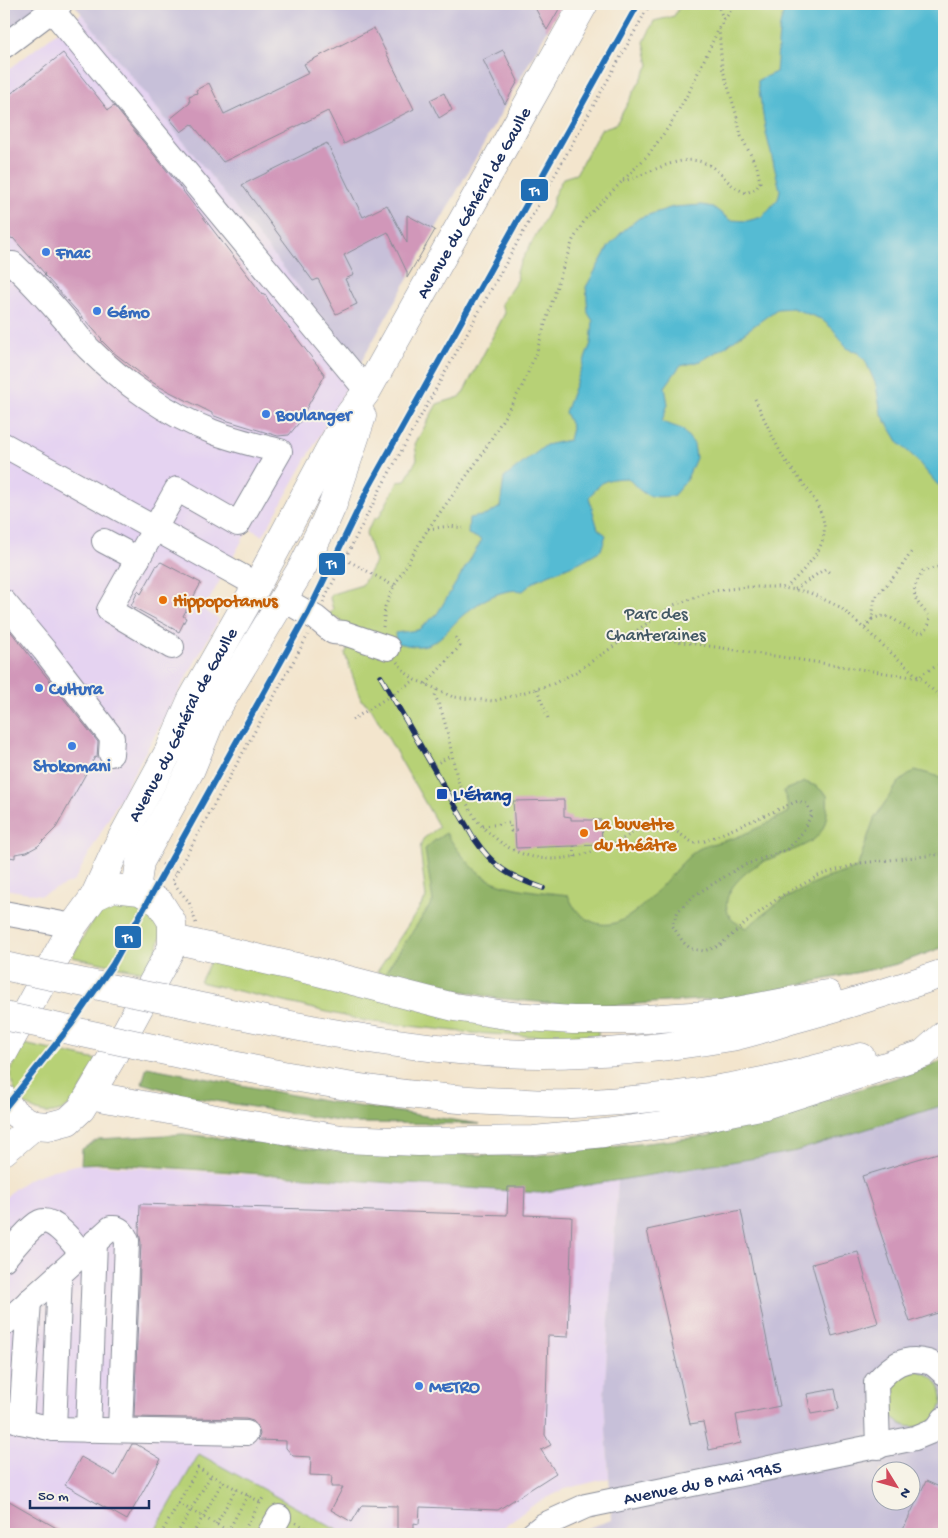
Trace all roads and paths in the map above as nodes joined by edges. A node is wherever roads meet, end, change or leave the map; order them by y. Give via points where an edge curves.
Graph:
1 (584, 4) edge
2 (650, 4) edge
3 (717, 4) edge
4 (735, 4) edge
5 (56, 7) edge
6 (724, 20) junction
7 (719, 28) junction
8 (4, 46) edge
9 (622, 181) junction
10 (4, 264) edge
11 (365, 395) junction
12 (755, 399) dead end
13 (4, 445) edge
14 (463, 528) dead end
15 (155, 529) junction
16 (428, 529) junction
17 (104, 541) dead end
18 (912, 551) dead end
19 (138, 559) junction
20 (344, 559) junction
21 (938, 567) dead end
22 (831, 574) dead end
23 (257, 585) junction
24 (394, 586) junction
25 (787, 588) junction
26 (795, 589) junction
27 (283, 600) junction
28 (4, 602) edge
29 (319, 608) dead end
30 (872, 619) junction
31 (313, 628) dead end
32 (865, 628) junction
33 (629, 634) junction
34 (454, 635) dead end
35 (172, 647) dead end
36 (388, 648) junction
37 (944, 662) edge
38 (918, 678) junction
39 (415, 680) junction
40 (426, 684) junction
41 (537, 689) junction
42 (437, 690) junction
43 (944, 700) edge
44 (352, 720) dead end
45 (549, 721) dead end
46 (112, 754) dead end
47 (452, 755) junction
48 (430, 766) dead end
49 (482, 826) junction
50 (518, 828) dead end
51 (574, 846) dead end
52 (944, 854) edge
53 (575, 857) junction
54 (177, 872) dead end
55 (136, 890) junction
56 (94, 897) junction
57 (4, 913) edge
58 (73, 926) junction
59 (173, 939) junction
60 (13, 968) edge
61 (944, 973) edge
62 (862, 1001) junction
63 (4, 1016) edge
64 (944, 1034) edge
65 (4, 1052) edge
66 (90, 1095) junction
67 (4, 1099) edge
68 (35, 1125) junction
69 (4, 1151) edge
70 (89, 1248) junction
71 (4, 1259) edge
72 (60, 1273) junction
73 (29, 1301) junction
74 (4, 1324) edge
75 (944, 1373) edge
76 (13, 1419) edge
77 (944, 1419) edge
78 (54, 1429) junction
79 (88, 1430) junction
80 (120, 1430) junction
81 (246, 1433) dead end
82 (878, 1447) junction
83 (211, 1475) junction
84 (223, 1482) junction
85 (236, 1489) junction
86 (248, 1495) junction
87 (264, 1496) dead end
88 (260, 1502) junction
89 (178, 1503) junction
90 (191, 1510) junction
91 (203, 1517) junction
92 (216, 1524) junction
93 (280, 1524) edge
94 (305, 1528) junction
95 (228, 1531) junction
96 (161, 1534) edge
97 (177, 1534) edge
98 (194, 1534) edge
99 (234, 1534) edge
100 (242, 1534) edge
101 (302, 1534) edge
102 (317, 1534) edge
103 (534, 1534) edge

1 - 11 main road, Avenue du Général de Gaulle
2 - 20 path via 382,484
3 - 6 path
4 - 6 path
5 - 8 street
5 - 11 street
6 - 7 path
7 - 9 path via 670,125 649,154
7 - 9 path via 722,67 741,136 757,167 760,182 756,189 746,193 734,187 710,165 683,160
9 - 16 path via 586,218 573,240 523,385 481,456
10 - 15 street via 13,264 88,348 146,395 175,414 209,430 280,451 238,524 177,489
11 - 23 main road, Avenue du Général de Gaulle via 349,415
11 - 27 main road, Avenue du Général de Gaulle via 362,415 333,504
12 - 25 path via 782,455 821,514 824,532 817,552
13 - 15 street
14 - 16 path
15 - 19 street
15 - 23 street
16 - 24 path
17 - 19 street
18 - 30 path via 875,598
19 - 35 street via 109,610
20 - 24 path
20 - 29 path
21 - 30 path via 923,571 914,595 930,617 924,631 908,630 889,617
22 - 26 path via 825,568
23 - 27 main road
23 - 56 main road, Avenue du Général de Gaulle via 192,701
24 - 36 path via 382,618
25 - 26 path
25 - 33 path via 745,587 713,592 674,604
26 - 32 path via 840,608
27 - 36 street via 334,632
27 - 55 main road, Avenue du Général de Gaulle via 213,715 191,769 140,862
28 - 46 street via 112,738
30 - 32 path
31 - 54 path
32 - 38 path
33 - 38 path
33 - 41 path via 576,672
34 - 40 path via 460,646
36 - 39 path
37 - 38 path
38 - 43 path
39 - 40 path
39 - 44 path
40 - 42 path
41 - 42 path via 494,701 453,697
41 - 45 path
42 - 47 path via 435,696 448,731
47 - 48 path
47 - 49 path via 455,776
49 - 50 path via 510,823 511,831
49 - 53 path via 503,844 524,855 534,858
51 - 53 path
52 - 53 path via 861,863 820,876 781,896 719,946 704,951 691,949 683,942 672,925 678,911 695,895 742,866 788,849 812,814 807,804 798,801 694,843 661,824 648,825 607,847
55 - 56 main road via 113,888
55 - 59 main road via 160,902 172,922
56 - 58 main road, Avenue du Général de Gaulle
57 - 58 street
58 - 65 main road, Avenue du Général de Gaulle
59 - 62 main road via 454,1007 512,1016 632,1020 721,1014 834,992
59 - 66 main road via 162,968
60 - 62 main road, bridge via 326,1033 460,1051 509,1054 632,1050 733,1036
61 - 62 main road
63 - 64 main road, bridge via 259,1071 356,1088 465,1101 570,1104 670,1096 758,1082
64 - 66 main road via 923,1054 765,1105 676,1123 534,1140 418,1142 342,1138 232,1122
66 - 68 main road via 68,1121 49,1126
67 - 68 main road via 12,1111
68 - 69 main road
70 - 71 street via 72,1241 55,1225 44,1221 39,1222
70 - 72 street
70 - 79 street
70 - 80 street via 111,1228 124,1233
72 - 73 street
72 - 78 street
73 - 74 street
73 - 76 street
75 - 82 street via 930,1362 905,1360 889,1368 876,1383
76 - 78 street
77 - 82 street, Avenue du 8 Mai 1945 via 937,1429
78 - 79 street
79 - 80 street
80 - 81 street
82 - 103 street, Avenue du 8 Mai 1945 via 586,1506 544,1525
83 - 84 path
83 - 89 path via 198,1468
83 - 90 path
84 - 85 path
84 - 91 path
85 - 86 path
85 - 92 path
86 - 88 path
86 - 95 path
87 - 88 path
88 - 100 path
89 - 90 path
89 - 96 path
90 - 91 path
90 - 97 path
91 - 92 path
91 - 98 path
92 - 95 path
93 - 94 path
94 - 101 path
94 - 102 path
95 - 99 path

